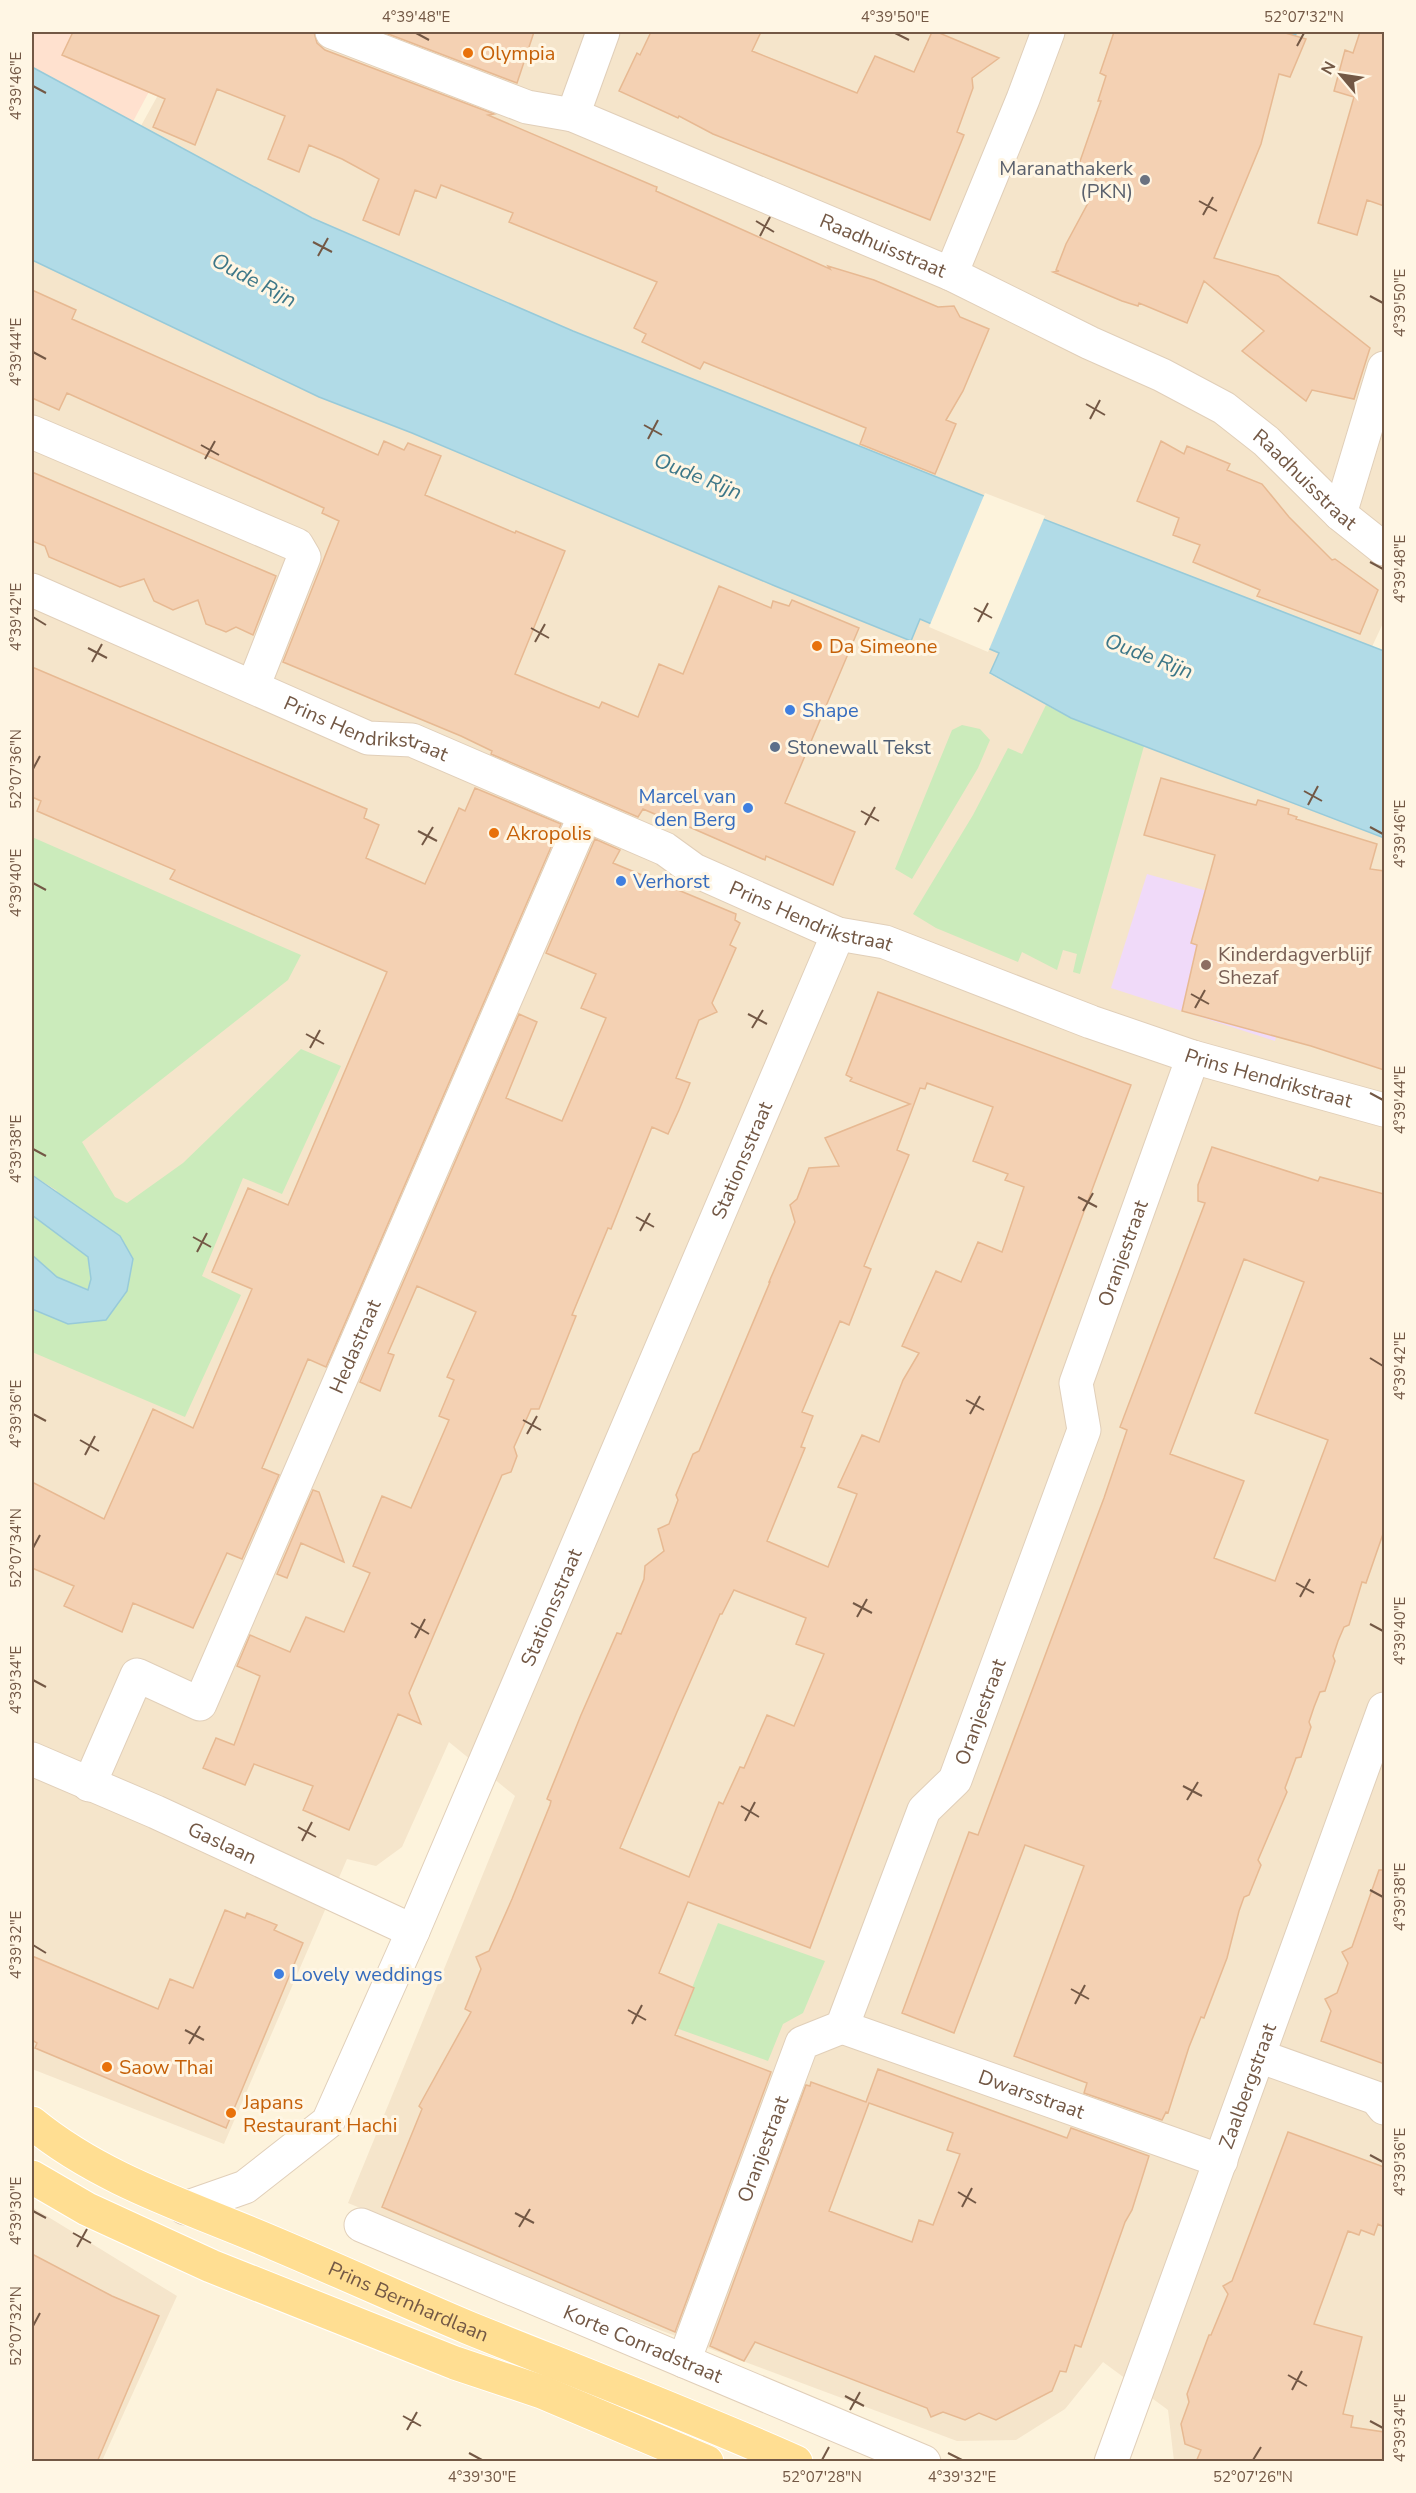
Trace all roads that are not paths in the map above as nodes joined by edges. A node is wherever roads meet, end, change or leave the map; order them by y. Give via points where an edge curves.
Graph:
1 (332, 32) edge
2 (603, 32) edge
3 (1048, 32) edge
4 (573, 115) junction
5 (951, 274) junction
6 (1384, 369) edge
7 (32, 432) edge
8 (1340, 514) junction
9 (1384, 549) edge
10 (32, 590) edge
11 (253, 687) junction
12 (585, 815) junction
13 (838, 934) junction
14 (1193, 1057) junction
15 (1384, 1110) edge
16 (1384, 1709) edge
17 (32, 1759) edge
18 (89, 1785) junction
19 (413, 1931) junction
20 (842, 2027) junction
21 (1259, 2056) junction
22 (1384, 2108) edge
23 (32, 2123) edge
24 (1221, 2161) junction
25 (32, 2177) edge
26 (185, 2208) junction
27 (361, 2225) dead end
28 (684, 2361) junction
29 (706, 2462) edge
30 (796, 2462) edge
31 (924, 2462) edge
32 (1111, 2462) edge

1 - 4 street, Raadhuisstraat via 527,107
2 - 4 street
3 - 5 street
4 - 5 street, Raadhuisstraat
5 - 8 street, Raadhuisstraat via 1224,408 1266,441
6 - 8 street
7 - 11 street via 297,545 304,557
8 - 9 street, Raadhuisstraat
10 - 11 street, Prins Hendrikstraat
11 - 12 street, Prins Hendrikstraat via 368,738 412,740
12 - 13 street, Prins Hendrikstraat via 665,849 694,870
12 - 18 street, Hedastraat via 200,1704 137,1675
13 - 14 street, Prins Hendrikstraat via 885,942
13 - 19 street, Stationsstraat
14 - 15 street, Prins Hendrikstraat
14 - 20 street, Oranjestraat via 1076,1383 1084,1431 955,1780 924,1810
16 - 21 street, Zaalbergstraat
17 - 18 street, Gaslaan
18 - 19 street, Gaslaan
19 - 26 street, Stationsstraat via 328,2122 245,2187
20 - 24 street, Dwarsstraat
20 - 28 street, Oranjestraat via 802,2043
21 - 22 street via 1376,2098
21 - 24 street, Zaalbergstraat
23 - 26 main road, Prins Bernhardlaan via 61,2147 107,2173
24 - 32 street, Zaalbergstraat
25 - 29 main road, Prins Bernhardlaan via 87,2209 212,2265 455,2363 542,2392
26 - 30 main road, Prins Bernhardlaan
27 - 28 street, Korte Conradstraat
28 - 31 street, Korte Conradstraat

